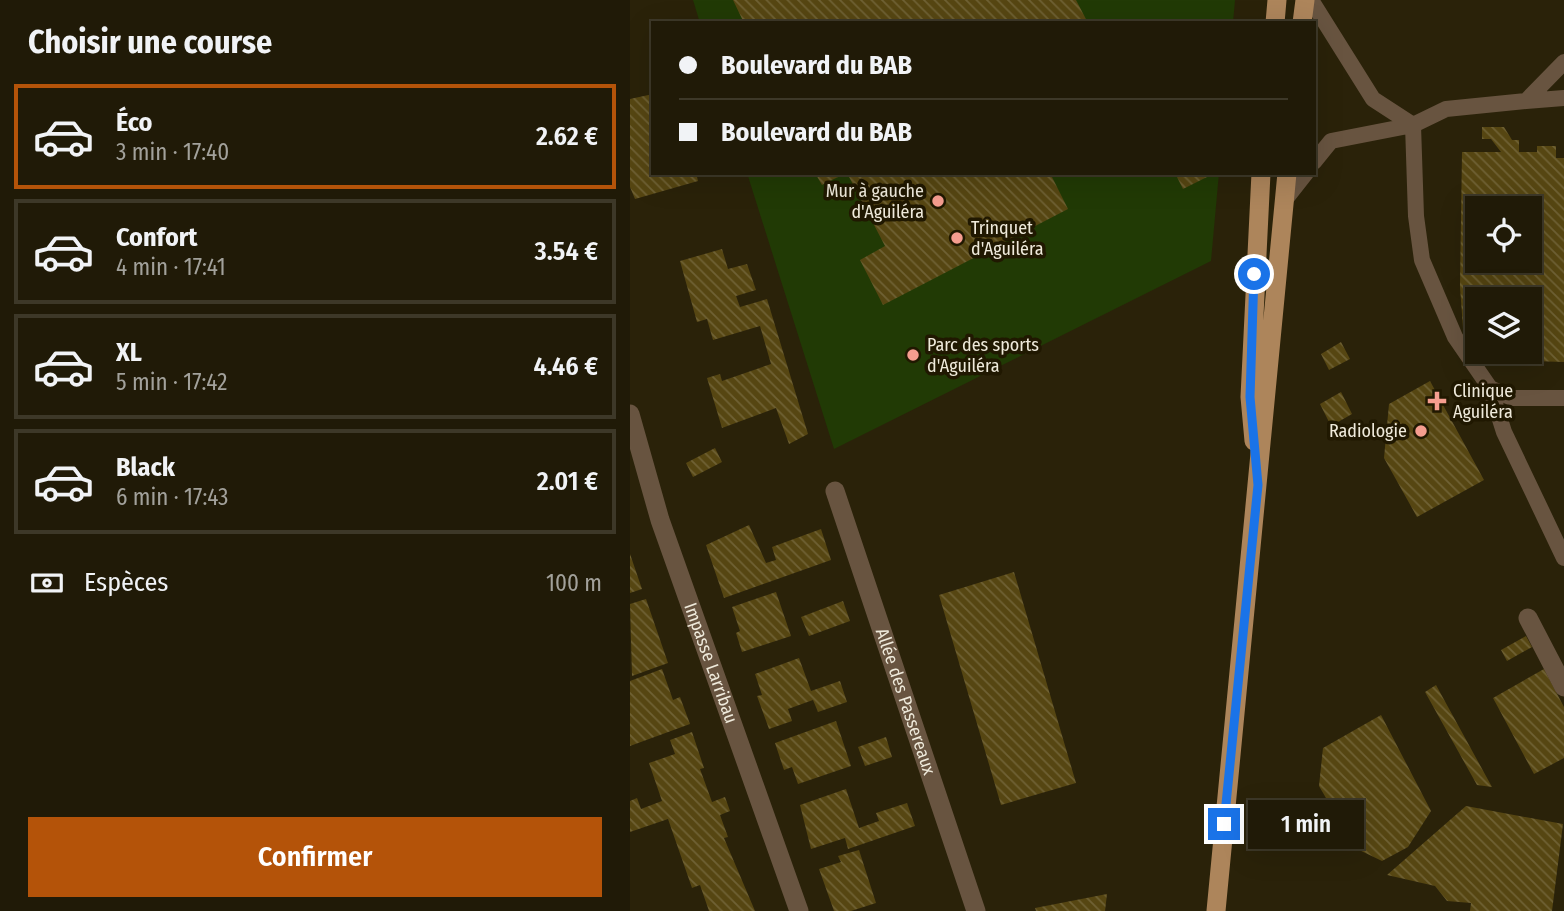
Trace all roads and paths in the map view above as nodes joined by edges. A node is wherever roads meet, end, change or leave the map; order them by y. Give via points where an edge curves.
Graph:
1 (1278, 0) edge
2 (1305, 0) edge
3 (1311, 0) edge
4 (1276, 21) edge
5 (1302, 21) edge
6 (1564, 62) edge
7 (1564, 98) edge
8 (1525, 101) junction
9 (1413, 125) junction
10 (1316, 160) edge
11 (1261, 175) edge
12 (1287, 175) edge
13 (1304, 175) edge
14 (1284, 201) junction
15 (1490, 387) junction
16 (1564, 398) edge
17 (630, 414) edge
18 (1258, 485) junction
19 (835, 491) dead end
20 (1564, 558) edge
21 (1528, 618) dead end
22 (1564, 687) edge
23 (799, 911) edge
24 (976, 911) edge
25 (1216, 911) edge

1 - 4 main road
2 - 5 main road
3 - 9 lane via 1373,99
6 - 8 lane
7 - 8 lane
8 - 9 lane via 1446,109
9 - 10 lane via 1331,141
9 - 15 lane via 1422,260 1455,337
11 - 18 main road via 1250,397
12 - 14 main road
13 - 14 lane
14 - 18 main road
15 - 16 lane via 1512,398
15 - 20 lane via 1504,432
17 - 23 street, Impasse Larribau via 660,520
18 - 25 main road
19 - 24 street, Allée des Passereaux
21 - 22 street

